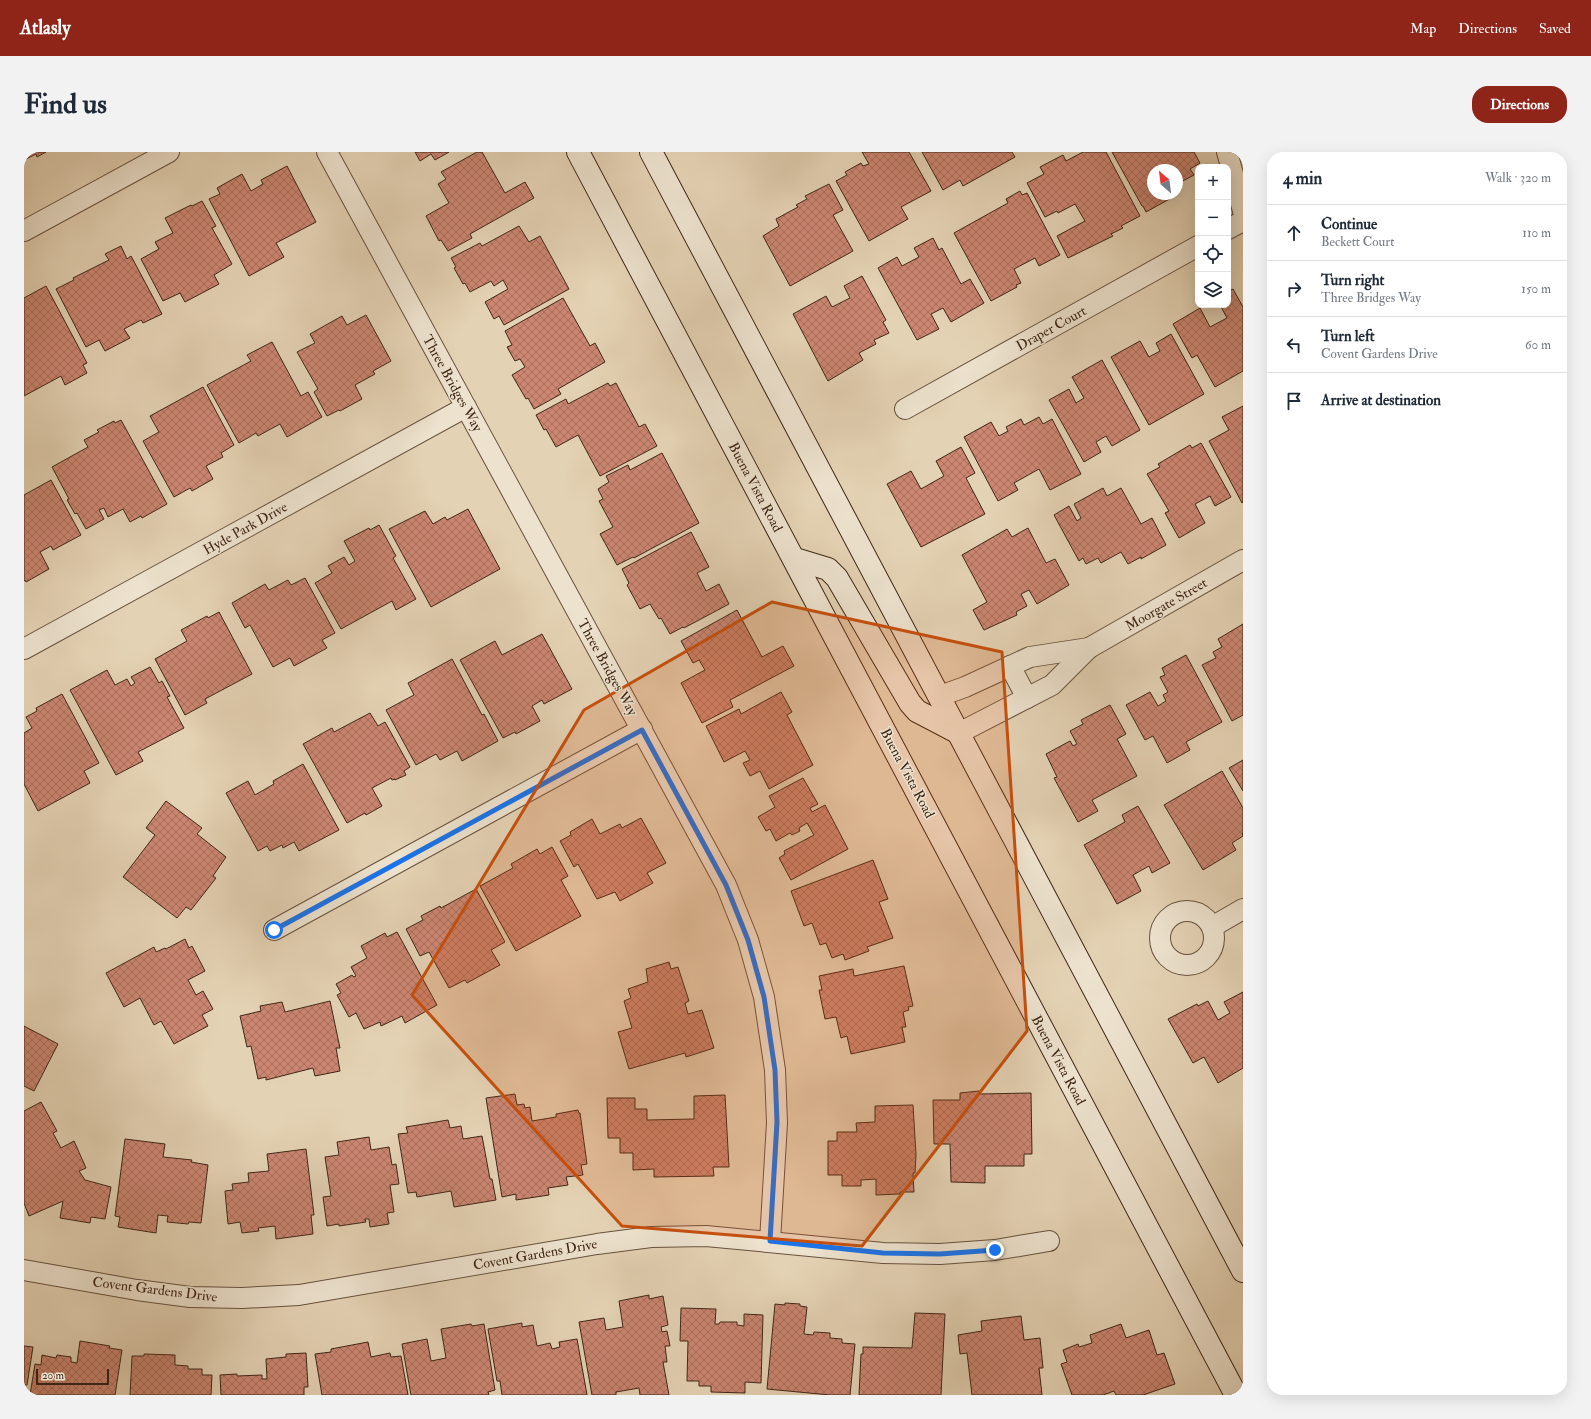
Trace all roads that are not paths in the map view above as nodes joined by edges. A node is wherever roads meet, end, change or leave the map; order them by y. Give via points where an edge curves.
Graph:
1 (169, 152) edge
2 (327, 152) edge
3 (578, 152) edge
4 (651, 152) edge
5 (1227, 152) edge
6 (1243, 211) edge
7 (1243, 221) edge
8 (1231, 227) edge
9 (24, 231) edge
10 (1195, 248) edge
11 (466, 407) junction
12 (904, 409) dead end
13 (794, 559) junction
14 (1243, 560) edge
15 (1089, 648) junction
16 (24, 649) edge
17 (1010, 666) junction
18 (940, 696) junction
19 (1027, 698) junction
20 (642, 730) junction
21 (959, 732) junction
22 (1243, 910) edge
23 (1212, 927) dead end
24 (274, 930) dead end
25 (770, 1241) junction
26 (1049, 1241) dead end
27 (24, 1270) edge
28 (1243, 1271) edge
29 (1236, 1395) edge

1 - 9 street
2 - 11 street, Three Bridges Way
3 - 13 main road, Buena Vista Road
4 - 18 main road
5 - 6 street
7 - 8 street
10 - 12 street, Draper Court
11 - 16 street, Hyde Park Drive
11 - 20 street, Three Bridges Way
13 - 21 main road via 828,569 837,578 910,703 917,711
13 - 29 main road, Buena Vista Road
14 - 15 street, Moorgate Street
15 - 17 street, Moorgate Street via 1030,657
15 - 19 street, Moorgate Street via 1052,685
17 - 18 street, Moorgate Street
17 - 19 street
18 - 21 main road
19 - 21 street, Moorgate Street
20 - 24 street
20 - 25 street, Three Bridges Way via 726,885 748,940 764,997 775,1070 777,1122
21 - 28 main road
22 - 23 street
25 - 26 street, Covent Gardens Drive via 883,1253 940,1254 995,1250
25 - 27 street, Covent Gardens Drive via 706,1236 650,1237 298,1295 242,1298 190,1297

